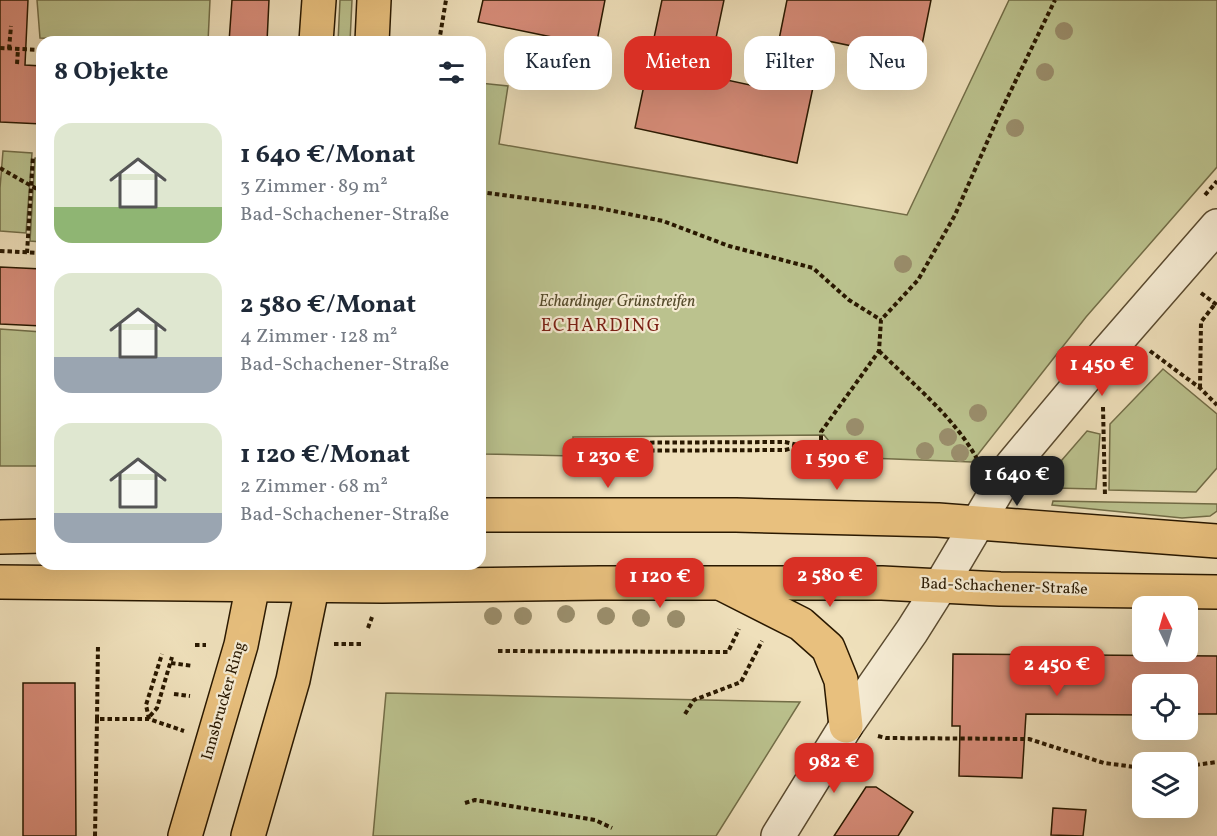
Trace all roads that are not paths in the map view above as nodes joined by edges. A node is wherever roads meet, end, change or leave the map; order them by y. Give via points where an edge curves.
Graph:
1 (319, 0) edge
2 (374, 0) edge
3 (316, 36) edge
4 (372, 36) edge
5 (1217, 226) edge
6 (486, 515) edge
7 (978, 523) junction
8 (36, 536) edge
9 (0, 537) edge
10 (1217, 541) edge
11 (255, 574) edge
12 (315, 575) edge
13 (0, 582) edge
14 (720, 583) junction
15 (941, 585) junction
16 (1217, 592) edge
17 (846, 726) junction
18 (185, 836) edge
19 (249, 836) edge
20 (778, 836) edge

1 - 3 main road
2 - 4 main road
5 - 7 street via 1012,465
6 - 7 main road via 838,517
7 - 10 main road
7 - 15 street
8 - 9 main road
11 - 12 main road, Bad-Schachener-Straße
11 - 13 main road, Bad-Schachener-Straße
11 - 18 main road, Innsbrucker Ring via 241,645
12 - 14 main road, Bad-Schachener-Straße
12 - 19 main road via 293,680
14 - 15 main road, Bad-Schachener-Straße
14 - 17 main road via 801,624 828,648 841,680
15 - 16 main road, Bad-Schachener-Straße
15 - 17 street
17 - 20 street

